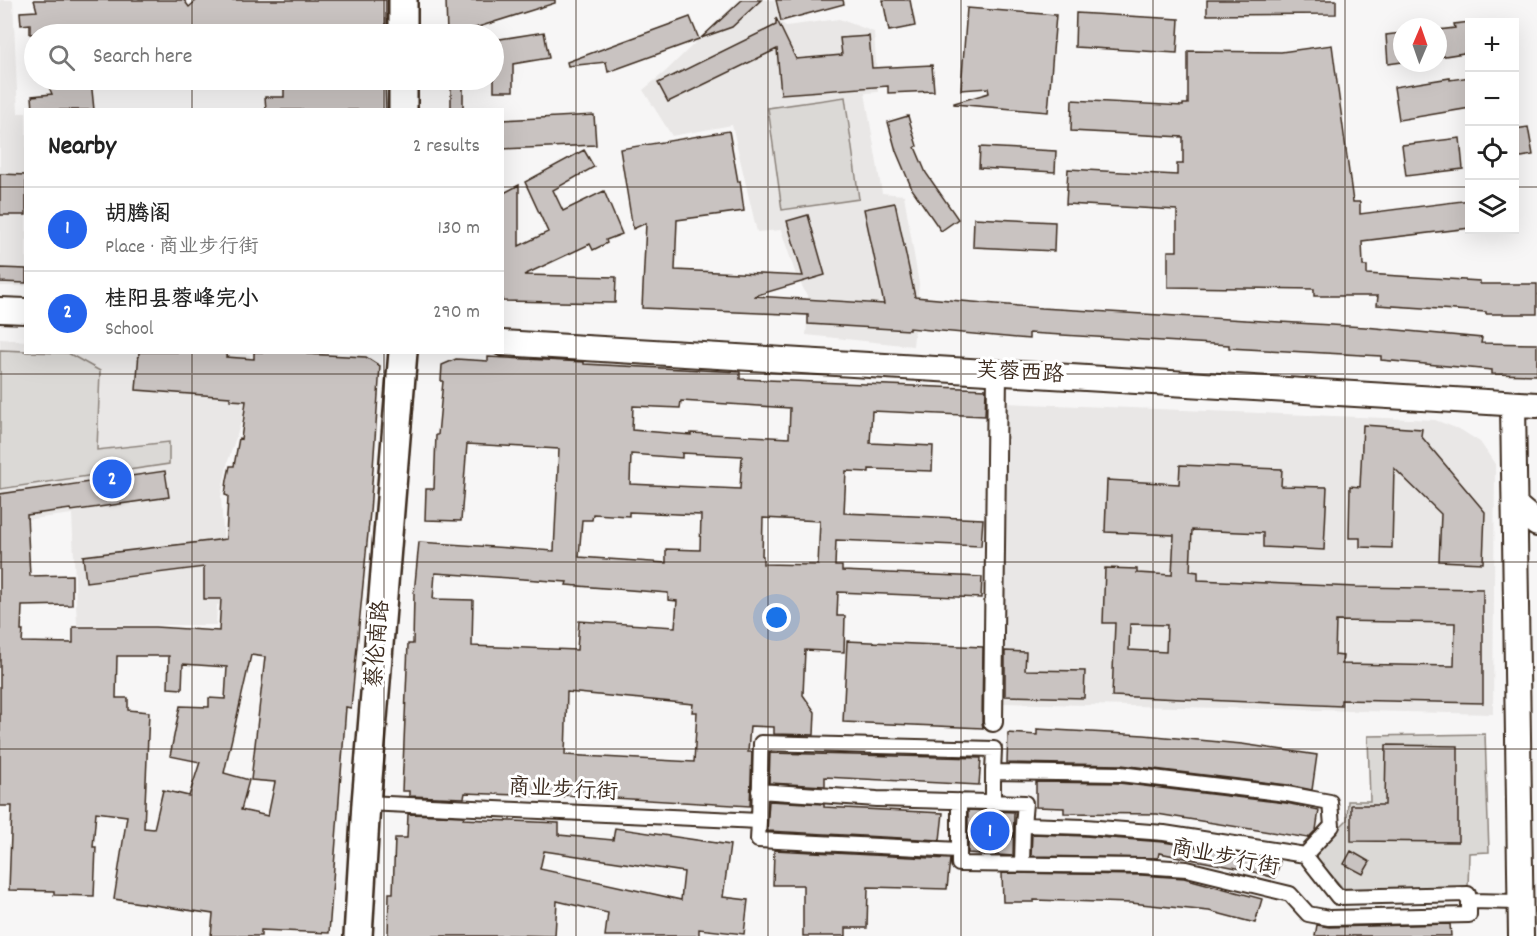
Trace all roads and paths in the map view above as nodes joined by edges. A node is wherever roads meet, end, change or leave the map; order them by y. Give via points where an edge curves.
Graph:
1 (403, 0) edge
2 (403, 24) edge
3 (403, 90) edge
4 (403, 108) edge
5 (0, 310) edge
6 (24, 311) edge
7 (504, 343) edge
8 (403, 354) edge
9 (997, 373) junction
10 (1513, 404) junction
11 (1537, 405) edge
12 (1515, 505) junction
13 (1537, 524) edge
14 (993, 722) dead end
15 (993, 772) junction
16 (759, 791) junction
17 (959, 801) junction
18 (993, 802) junction
19 (366, 803) junction
20 (759, 821) junction
21 (1023, 825) junction
22 (959, 850) junction
23 (1305, 855) junction
24 (1022, 864) junction
25 (1469, 901) junction
26 (1520, 902) junction
27 (358, 936) edge
28 (1521, 936) edge

1 - 2 main road
3 - 4 main road
5 - 6 street
7 - 9 street, 芙蓉西路
8 - 19 main road, 蔡伦南路
9 - 10 street, 芙蓉西路
9 - 14 street
10 - 11 street, 芙蓉西路
10 - 12 street
12 - 13 street
12 - 26 street
15 - 16 street via 994,749 761,743
15 - 18 street
15 - 23 street, 商业步行街 via 1120,774 1330,802 1332,826
16 - 17 street
16 - 20 street
17 - 18 street
17 - 22 street
18 - 21 street via 1025,803
19 - 20 street, 商业步行街
19 - 27 main road, 蔡伦南路
20 - 22 street via 758,840
21 - 23 street, 商业步行街 via 1164,833
21 - 24 street
22 - 24 street, 商业步行街 via 959,864
23 - 25 street, 商业步行街 via 1338,897 1468,894
24 - 25 street, 商业步行街 via 1187,869 1290,894 1308,914 1329,918 1468,915
25 - 26 street, 商业步行街
26 - 28 street

